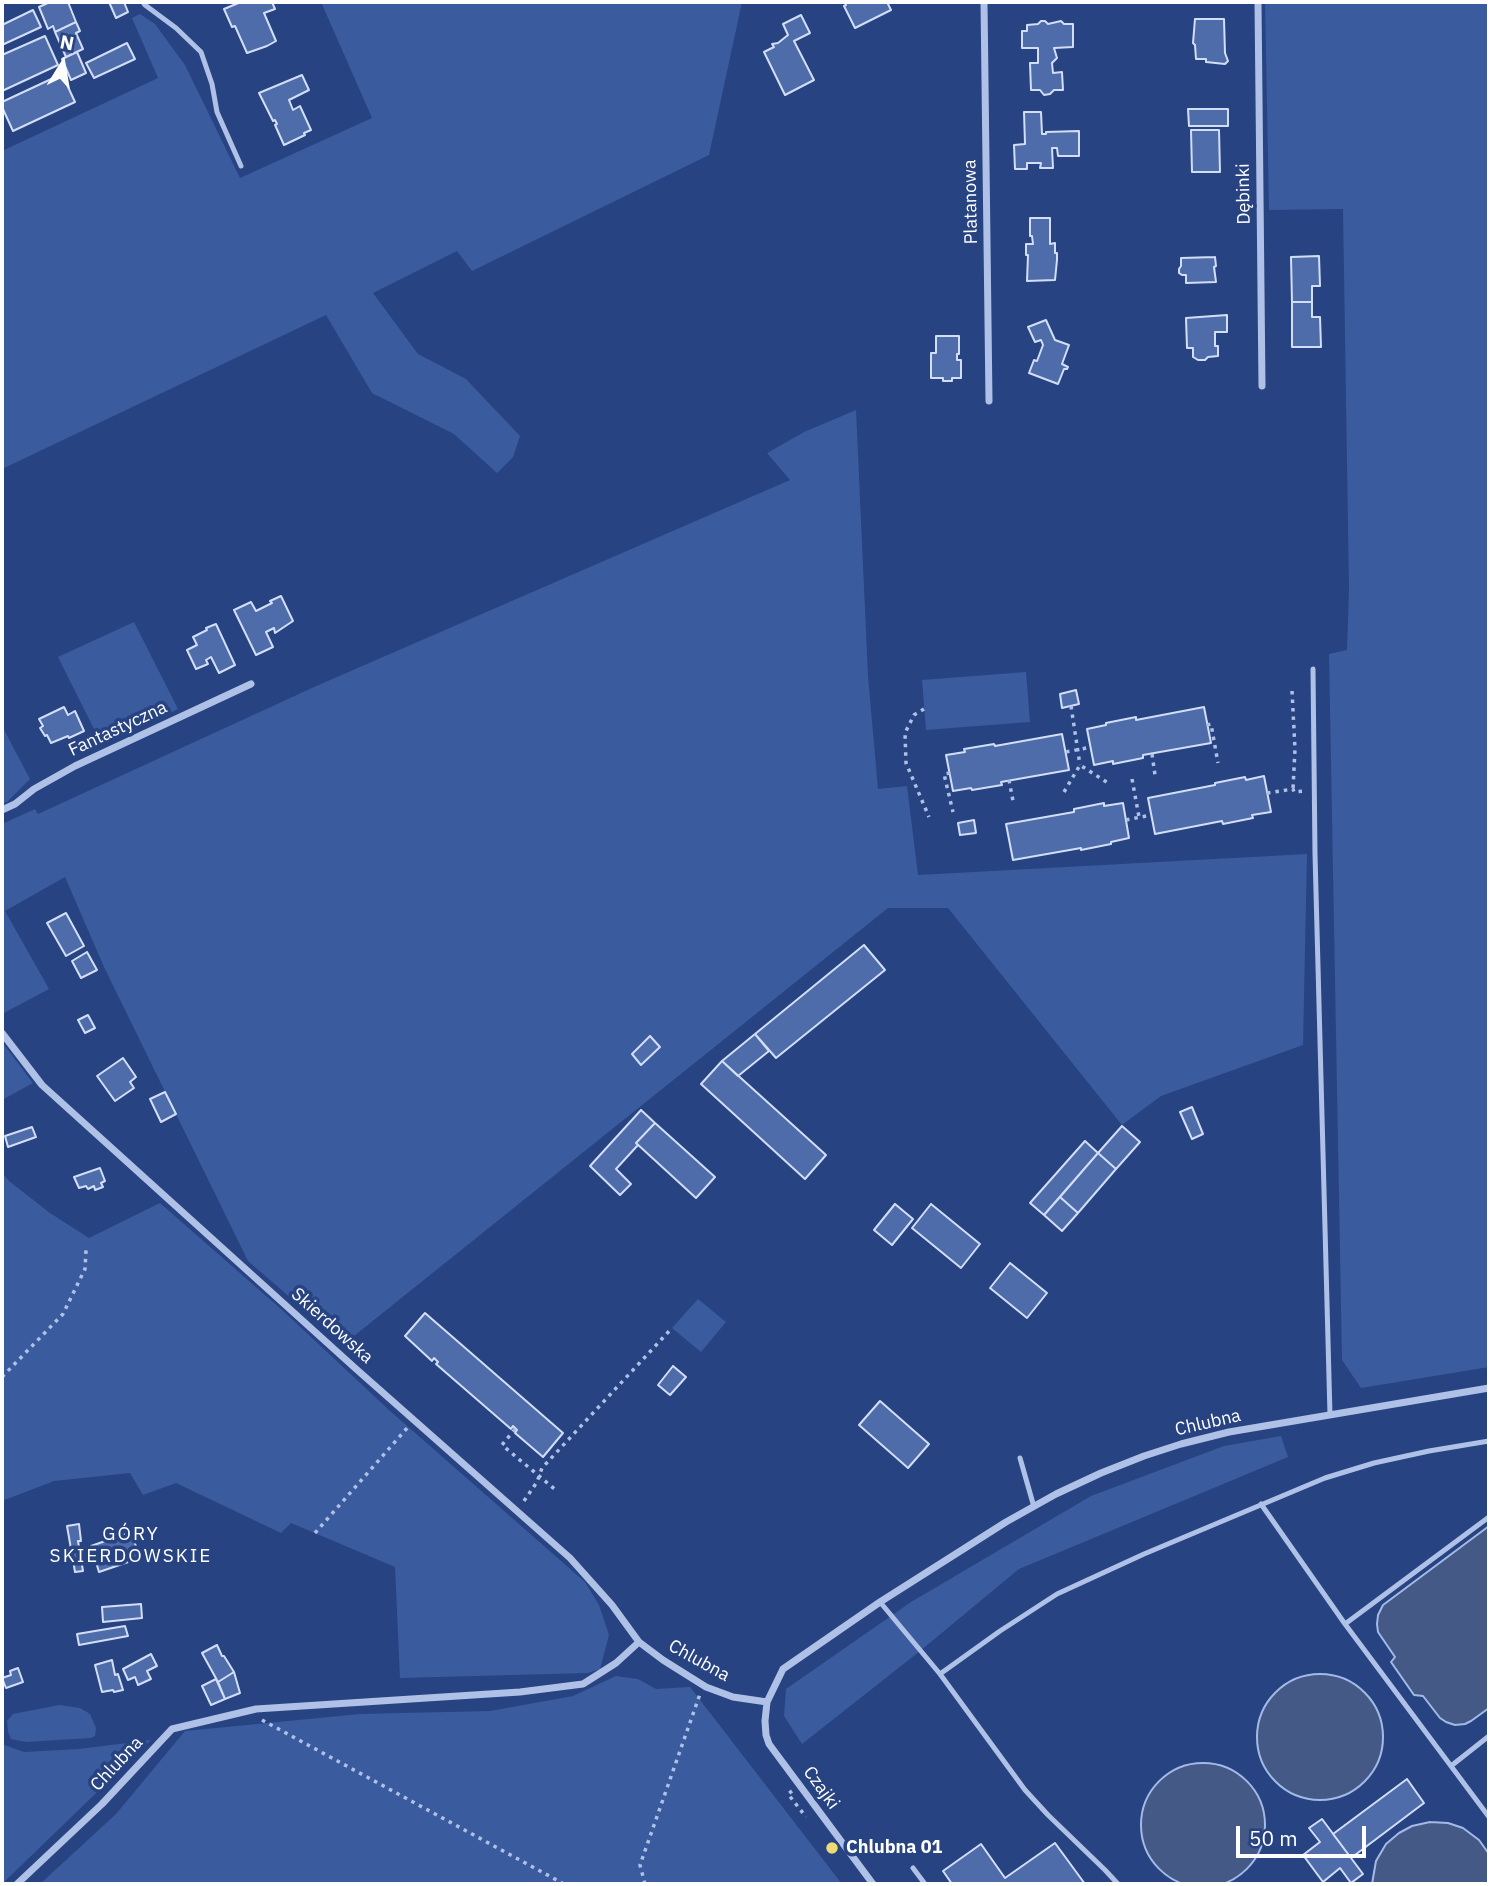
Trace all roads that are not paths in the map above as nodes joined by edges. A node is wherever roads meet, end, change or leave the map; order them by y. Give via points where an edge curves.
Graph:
1 (143, 2) edge
2 (984, 2) edge
3 (1258, 2) edge
4 (241, 166) dead end
5 (1262, 386) dead end
6 (989, 401) dead end
7 (1313, 669) dead end
8 (251, 684) dead end
9 (2, 810) edge
10 (2, 1033) edge
11 (1489, 1388) edge
12 (1330, 1415) junction
13 (1489, 1441) edge
14 (1020, 1458) dead end
15 (1261, 1504) junction
16 (1034, 1507) junction
17 (1489, 1517) edge
18 (880, 1602) junction
19 (1345, 1624) junction
20 (639, 1642) junction
21 (940, 1674) junction
22 (767, 1702) junction
23 (1489, 1736) edge
24 (1451, 1766) junction
25 (1489, 1817) edge
26 (913, 1868) dead end
27 (18, 1884) edge
28 (873, 1884) edge
29 (925, 1884) edge
30 (1118, 1884) edge

1 - 4 lane via 201,52 217,112
2 - 6 street, Platanowa
3 - 5 street, Dębinki
7 - 12 lane
8 - 9 street, Fantastyczna via 75,766
10 - 20 street, Skierdowska via 42,1085 570,1558
11 - 12 street, Chlubna
12 - 16 street, Chlubna via 1181,1444 1101,1473
13 - 15 lane via 1374,1463
14 - 16 lane
15 - 19 lane
15 - 21 lane via 1057,1594
16 - 18 street, Chlubna
17 - 19 lane
18 - 21 lane
18 - 22 street, Chlubna via 783,1669
19 - 24 lane
20 - 22 street, Chlubna via 706,1687
20 - 27 street, Chlubna via 583,1684 256,1709 172,1729
21 - 30 lane via 1025,1790
22 - 28 street, Czajki via 769,1744
23 - 24 lane
24 - 25 lane
26 - 29 lane

